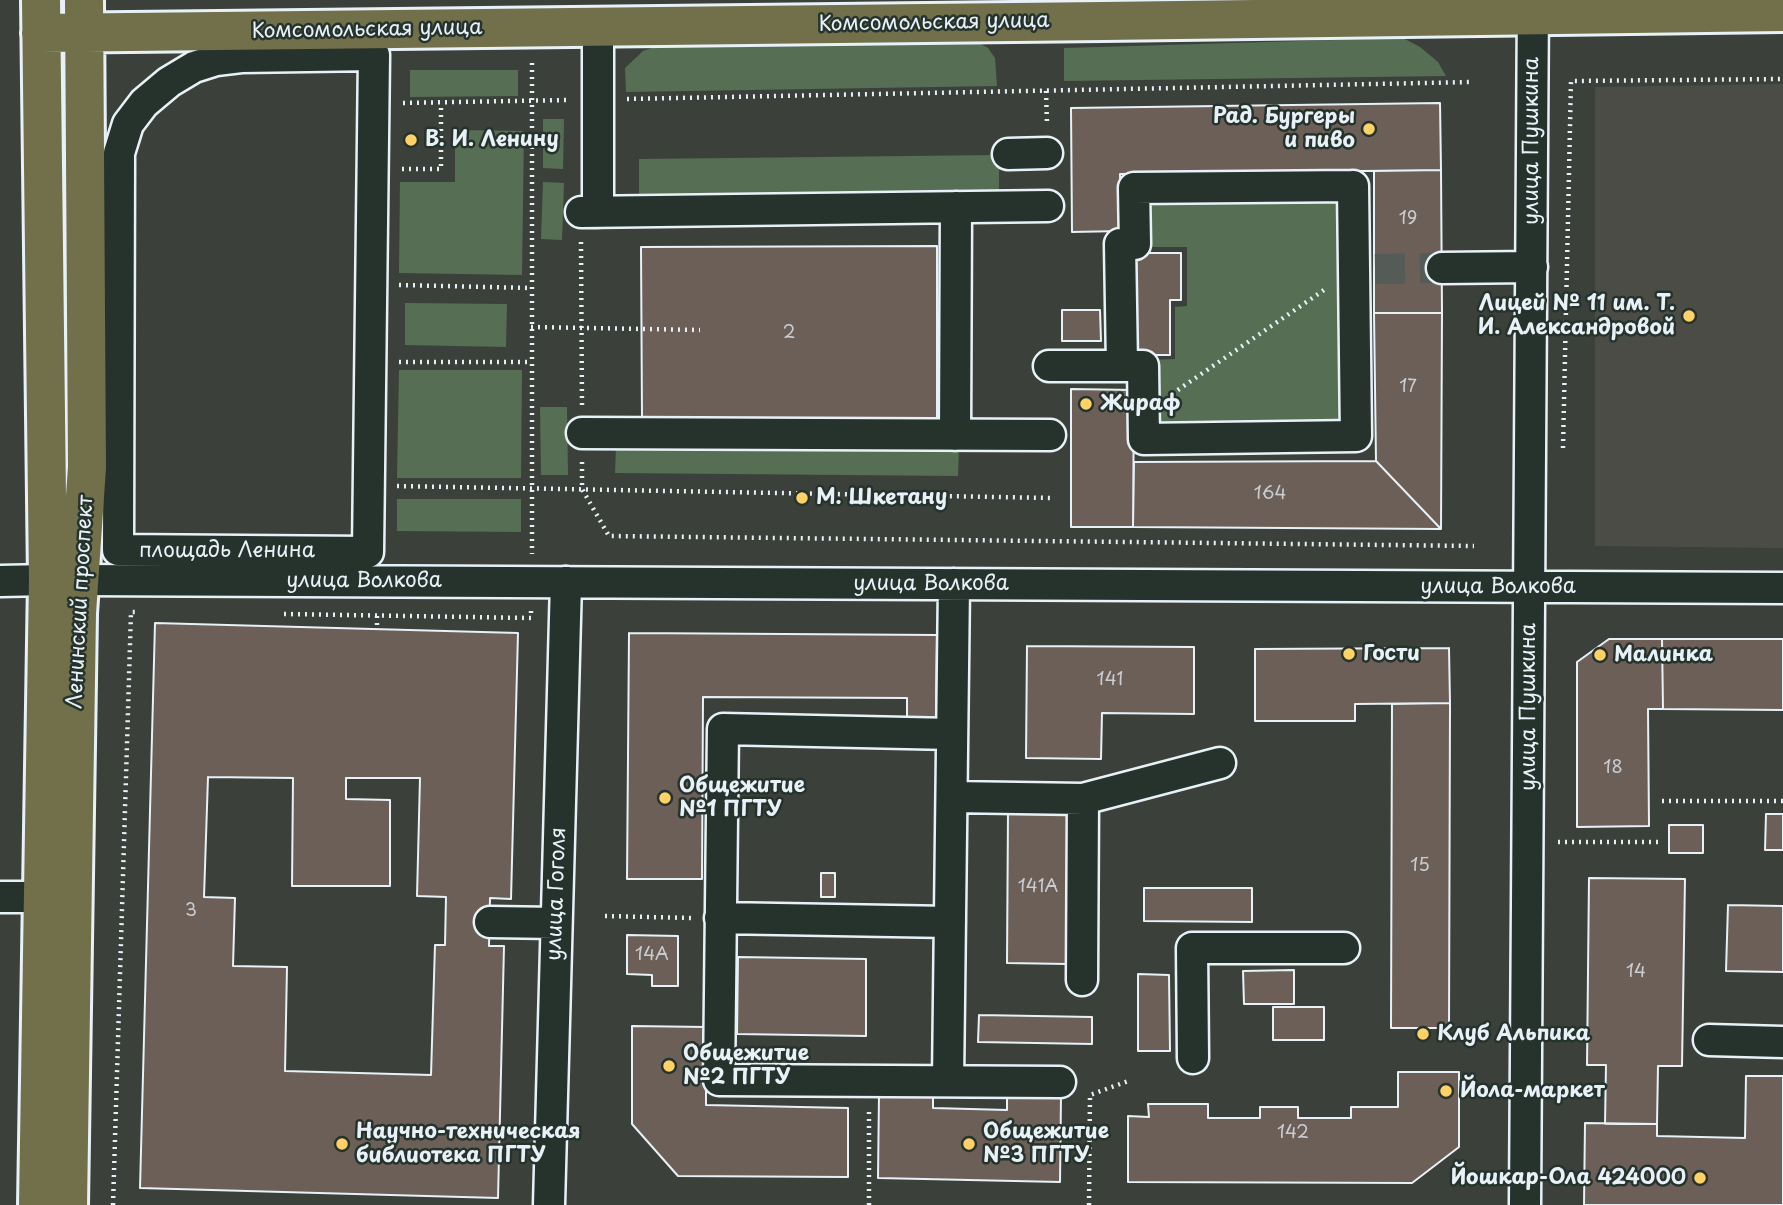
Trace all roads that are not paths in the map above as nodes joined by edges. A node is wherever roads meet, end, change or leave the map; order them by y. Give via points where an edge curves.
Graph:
1 (1533, 8) edge
2 (1783, 12) edge
3 (771, 13) edge
4 (41, 16) edge
5 (85, 16) edge
6 (598, 27) junction
7 (1047, 153) dead end
8 (1008, 154) dead end
9 (1048, 206) dead end
10 (956, 207) junction
11 (1531, 267) junction
12 (1442, 268) tunnel mouth
13 (371, 362) joint
14 (1049, 366) dead end
15 (1122, 366) junction
16 (582, 433) road end
17 (955, 435) junction
18 (1050, 435) dead end
19 (0, 580) edge
20 (63, 580) junction
21 (566, 582) junction
22 (954, 584) junction
23 (1530, 587) junction
24 (1783, 588) edge
25 (952, 734) junction
26 (1220, 763) dead end
27 (952, 797) junction
28 (1083, 799) junction
29 (0, 897) edge
30 (43, 897) junction
31 (720, 918) junction
32 (490, 922) dead end
33 (950, 922) junction
34 (556, 923) junction
35 (1344, 948) dead end
36 (1082, 980) dead end
37 (1709, 1040) dead end
38 (1783, 1042) edge
39 (1193, 1058) dead end
40 (948, 1081) junction
41 (1060, 1082) dead end
42 (38, 1205) edge
43 (68, 1205) edge
44 (549, 1205) edge
45 (1525, 1205) edge

1 - 2 main road, Комсомольская улица
1 - 3 main road, Комсомольская улица
1 - 11 street, улица Пушкина
3 - 6 main road, Комсомольская улица
4 - 5 main road, Комсомольская улица
4 - 20 main road, Ленинский проспект
5 - 6 main road, Комсомольская улица
5 - 20 main road, Ленинский проспект via 88,467
6 - 10 street via 589,212
7 - 8 street
9 - 10 street
10 - 17 street
11 - 12 street
11 - 23 street, улица Пушкина
13 - 13 street, площадь Ленина via 368,552 118,550 119,153 128,124 169,82 216,60 374,55
14 - 15 street
15 - 15 street via 1120,244 1135,244 1134,188 1353,186 1364,269 1356,436 1144,439 1143,366
16 - 17 street
17 - 18 street
19 - 20 street, улица Волкова
20 - 21 street, улица Волкова
20 - 30 main road, Ленинский проспект
20 - 43 main road, Ленинский проспект
21 - 22 street, улица Волкова
21 - 34 street, улица Гоголя
22 - 23 street, улица Волкова
22 - 25 street
23 - 24 street, улица Волкова
23 - 45 street, улица Пушкина
25 - 27 street
25 - 31 street via 723,729
26 - 28 street
27 - 28 street
27 - 33 street
28 - 36 street
29 - 30 street
30 - 42 main road, Ленинский проспект
31 - 33 street
31 - 40 street via 719,1080
32 - 34 street
33 - 40 street
34 - 44 street, улица Гоголя
35 - 39 street via 1192,948
37 - 38 street
40 - 41 street

